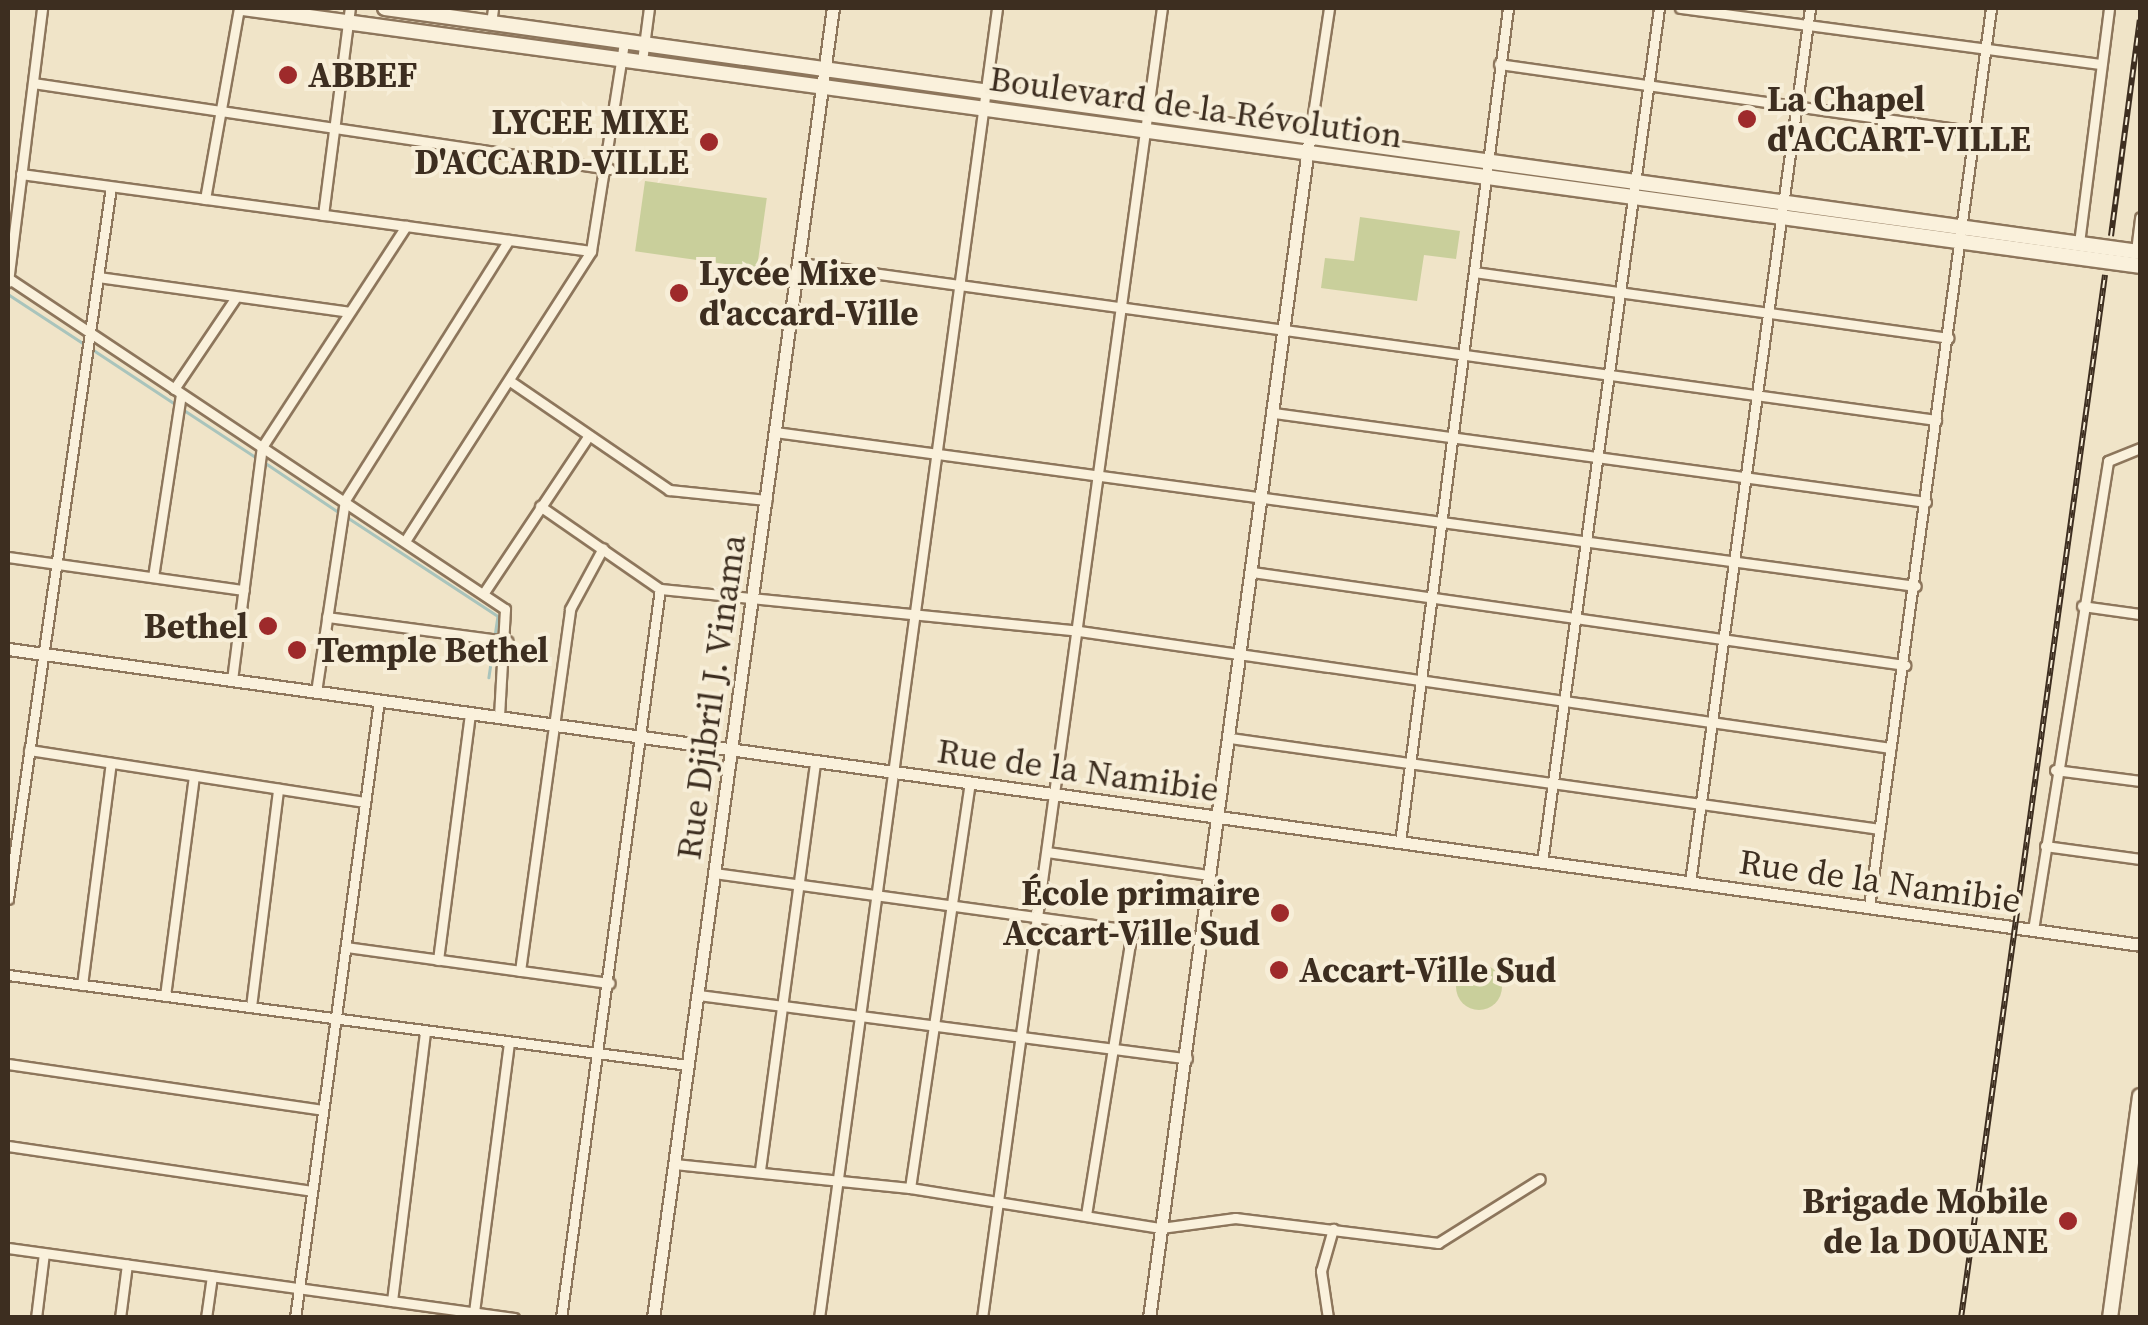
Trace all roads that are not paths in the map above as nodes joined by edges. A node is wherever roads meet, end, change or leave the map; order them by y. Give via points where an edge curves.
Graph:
1 (42, 8) edge
2 (241, 8) edge
3 (386, 8) edge
4 (649, 8) edge
5 (833, 8) edge
6 (996, 8) edge
7 (1162, 8) edge
8 (1329, 8) edge
9 (1508, 8) edge
10 (1658, 8) edge
11 (1680, 8) edge
12 (1810, 8) edge
13 (1992, 8) edge
14 (2109, 8) edge
15 (349, 15) edge
16 (492, 16) edge
17 (1807, 24) junction
18 (623, 51) junction
19 (1986, 51) junction
20 (643, 54) junction
21 (1499, 64) junction
22 (2101, 64) junction
23 (823, 77) junction
24 (33, 83) junction
25 (1648, 84) junction
26 (986, 91) junction
27 (1796, 106) junction
28 (222, 108) junction
29 (984, 108) junction
30 (1142, 110) junction
31 (335, 124) junction
32 (1140, 130) junction
33 (1976, 132) junction
34 (1310, 134) junction
35 (1307, 154) junction
36 (1487, 159) junction
37 (610, 168) junction
38 (21, 174) junction
39 (1486, 176) junction
40 (1634, 182) junction
41 (112, 187) junction
42 (1632, 198) junction
43 (205, 200) junction
44 (1784, 200) junction
45 (323, 215) junction
46 (2140, 217) edge
47 (1782, 219) junction
48 (406, 226) junction
49 (1960, 235) junction
50 (509, 240) junction
51 (2079, 243) junction
52 (591, 252) junction
53 (2139, 256) edge
54 (800, 263) junction
55 (1474, 272) junction
56 (98, 277) junction
57 (8, 280) edge
58 (956, 285) junction
59 (1619, 294) junction
60 (236, 297) junction
61 (1122, 306) junction
62 (349, 312) junction
63 (1768, 314) junction
64 (1286, 325) junction
65 (89, 335) junction
66 (1948, 338) junction
67 (1463, 351) junction
68 (1608, 372) junction
69 (510, 380) junction
70 (177, 391) junction
71 (1756, 394) junction
72 (1274, 413) junction
73 (1936, 420) junction
74 (775, 432) junction
75 (589, 435) junction
76 (1451, 437) junction
77 (262, 447) junction
78 (2140, 448) edge
79 (934, 456) junction
80 (1596, 457) junction
81 (1745, 477) junction
82 (1100, 478) junction
83 (345, 500) junction
84 (766, 500) junction
85 (1262, 500) junction
86 (1926, 502) junction
87 (540, 506) junction
88 (1440, 525) junction
89 (408, 538) junction
90 (1584, 542) junction
91 (604, 548) junction
92 (8, 557) edge
93 (1734, 560) junction
94 (55, 564) junction
95 (1252, 572) junction
96 (153, 577) junction
97 (1916, 586) junction
98 (660, 589) junction
99 (244, 590) junction
100 (485, 591) junction
101 (752, 594) junction
102 (1432, 598) junction
103 (2082, 606) junction
104 (913, 610) junction
105 (2140, 614) edge
106 (328, 618) junction
107 (1576, 618) junction
108 (1079, 630) junction
109 (1724, 640) junction
110 (508, 642) junction
111 (8, 649) edge
112 (42, 654) junction
113 (1241, 654) junction
114 (1905, 665) junction
115 (1420, 679) junction
116 (232, 680) junction
117 (316, 692) junction
118 (1566, 698) junction
119 (380, 700) junction
120 (470, 714) junction
121 (499, 717) junction
122 (1714, 720) junction
123 (556, 725) junction
124 (640, 738) junction
125 (1230, 738) junction
126 (1891, 748) junction
127 (731, 749) junction
128 (29, 750) junction
129 (815, 761) junction
130 (112, 763) junction
131 (1410, 763) junction
132 (2055, 770) junction
133 (891, 772) junction
134 (194, 776) junction
135 (2140, 781) edge
136 (970, 782) junction
137 (1552, 783) junction
138 (278, 789) junction
139 (1056, 794) junction
140 (366, 802) junction
141 (1701, 803) junction
142 (1219, 817) junction
143 (1880, 829) junction
144 (1400, 842) junction
145 (2045, 846) junction
146 (1047, 852) junction
147 (2140, 860) edge
148 (1542, 862) junction
149 (714, 872) junction
150 (1210, 875) junction
151 (1690, 882) junction
152 (801, 884) junction
153 (874, 894) junction
154 (8, 899) edge
155 (950, 905) junction
156 (1869, 907) junction
157 (1038, 917) junction
158 (1132, 930) junction
159 (2033, 930) junction
160 (1202, 940) junction
161 (2140, 945) edge
162 (346, 947) junction
163 (438, 960) junction
164 (520, 971) junction
165 (8, 975) edge
166 (610, 983) junction
167 (82, 985) junction
168 (165, 996) junction
169 (699, 996) junction
170 (784, 1006) junction
171 (250, 1008) junction
172 (859, 1016) junction
173 (336, 1019) junction
174 (935, 1026) junction
175 (426, 1031) junction
176 (1022, 1037) junction
177 (509, 1042) junction
178 (1113, 1048) junction
179 (601, 1054) junction
180 (1187, 1058) junction
181 (8, 1064) edge
182 (688, 1065) junction
183 (2140, 1096) edge
184 (324, 1110) junction
185 (8, 1146) edge
186 (674, 1164) junction
187 (760, 1170) junction
188 (1540, 1179) dead end
189 (834, 1180) junction
190 (910, 1188) junction
191 (312, 1191) junction
192 (996, 1202) junction
193 (1086, 1216) junction
194 (1162, 1228) junction
195 (1333, 1229) junction
196 (8, 1248) edge
197 (44, 1253) junction
198 (127, 1264) junction
199 (212, 1276) junction
200 (299, 1288) junction
201 (392, 1301) junction
202 (474, 1312) junction
203 (36, 1318) edge
204 (120, 1318) edge
205 (206, 1318) edge
206 (295, 1318) edge
207 (514, 1318) edge
208 (561, 1318) edge
209 (653, 1318) edge
210 (819, 1318) edge
211 (982, 1318) edge
212 (1149, 1318) edge
213 (1328, 1318) edge
214 (2110, 1318) edge

1 - 24 street
2 - 15 main road, Boulevard de la Révolution
2 - 28 street
3 - 16 main road, Boulevard de la Révolution
4 - 20 street
5 - 23 street, Rue Djibril J. Vinama
6 - 26 street
7 - 30 street
8 - 34 street
9 - 21 street
10 - 25 street
11 - 17 street
12 - 17 street
13 - 19 street
14 - 22 street
15 - 18 main road, Boulevard de la Révolution
15 - 31 street
16 - 18 main road, Boulevard de la Révolution
17 - 19 street
17 - 27 street
18 - 20 main road, Boulevard de la Révolution
18 - 37 street
19 - 22 street
19 - 33 street
20 - 23 main road, Boulevard de la Révolution
21 - 25 street
21 - 36 street
22 - 51 street
23 - 26 main road, Boulevard de la Révolution
23 - 29 main road, Boulevard de la Révolution
23 - 54 street, Rue Djibril J. Vinama
24 - 28 street
24 - 38 street
25 - 27 street
25 - 40 street
26 - 29 street
26 - 30 main road, Boulevard de la Révolution
27 - 33 street
27 - 44 street
28 - 31 street
28 - 43 street
29 - 32 main road, Boulevard de la Révolution
29 - 58 street
30 - 32 street
30 - 34 main road, Boulevard de la Révolution
31 - 37 street
31 - 45 street
32 - 35 main road, Boulevard de la Révolution
32 - 61 street
33 - 49 street
34 - 35 street
34 - 36 main road, Boulevard de la Révolution
35 - 39 main road, Boulevard de la Révolution
35 - 64 street
36 - 39 street
36 - 40 main road, Boulevard de la Révolution
37 - 52 street
38 - 41 street
38 - 57 street
39 - 42 main road, Boulevard de la Révolution
39 - 55 street
40 - 42 street
40 - 44 main road, Boulevard de la Révolution
41 - 43 street
41 - 56 street
42 - 47 main road, Boulevard de la Révolution
42 - 59 street
43 - 45 street
44 - 47 street
44 - 49 main road, Boulevard de la Révolution
45 - 48 street
46 - 53 street
47 - 49 main road, Boulevard de la Révolution
47 - 63 street
48 - 50 street
48 - 62 street
49 - 51 main road, Boulevard de la Révolution
49 - 53 main road, Boulevard de la Révolution
49 - 66 street
50 - 52 street
50 - 83 street
51 - 53 main road, Boulevard de la Révolution
52 - 69 street
54 - 58 street
54 - 74 street, Rue Djibril J. Vinama
55 - 59 street
55 - 67 street
56 - 60 street
56 - 65 street
57 - 65 street
58 - 61 street
58 - 79 street
59 - 63 street
59 - 68 street
60 - 62 street
60 - 70 street
61 - 64 street
61 - 82 street
62 - 77 street
63 - 66 street
63 - 71 street
64 - 67 street
64 - 72 street
65 - 70 street
65 - 94 street
66 - 73 street
67 - 68 street
67 - 76 street
68 - 71 street
68 - 80 street
69 - 75 street
69 - 89 street
70 - 77 street
70 - 96 street
71 - 73 street
71 - 81 street
72 - 76 street
72 - 85 street
73 - 86 street
74 - 79 street
74 - 84 street, Rue Djibril J. Vinama
75 - 84 street via 669,490
75 - 87 street
76 - 80 street
76 - 88 street
77 - 83 street
77 - 99 street
78 - 103 street via 2108,461
79 - 82 street
79 - 104 street
80 - 81 street
80 - 90 street
81 - 86 street
81 - 93 street
82 - 85 street
82 - 108 street
83 - 89 street
83 - 106 street
84 - 101 street, Rue Djibril J. Vinama
85 - 88 street
85 - 95 street
86 - 97 street
87 - 91 street
87 - 100 street
88 - 90 street
88 - 102 street
89 - 100 street
90 - 93 street
90 - 107 street
91 - 98 street
91 - 123 street via 570,609
92 - 94 street
93 - 97 street
93 - 109 street
94 - 96 street
94 - 112 street
95 - 102 street
95 - 113 street
96 - 99 street
97 - 114 street
98 - 101 street
98 - 124 street
99 - 116 street
100 - 110 street via 508,614
101 - 104 street
101 - 127 street, Rue Djibril J. Vinama
102 - 107 street
102 - 115 street
103 - 105 street
103 - 132 street
104 - 108 street
104 - 133 street
106 - 110 street
106 - 117 street
107 - 109 street
107 - 118 street
108 - 113 street
108 - 139 street
109 - 114 street
109 - 122 street
110 - 121 street
111 - 112 street, Rue de la Namibie
112 - 116 street, Rue de la Namibie
112 - 128 street
113 - 115 street
113 - 125 street
114 - 126 street
115 - 118 street
115 - 131 street
116 - 117 street, Rue de la Namibie
117 - 119 street, Rue de la Namibie
118 - 122 street
118 - 137 street
119 - 120 street, Rue de la Namibie
119 - 140 street
120 - 121 street, Rue de la Namibie
120 - 163 street
121 - 123 street, Rue de la Namibie
122 - 126 street
122 - 141 street
123 - 124 street, Rue de la Namibie
123 - 164 street
124 - 127 street, Rue de la Namibie
124 - 166 street
125 - 131 street
125 - 142 street
126 - 143 street
127 - 129 street, Rue de la Namibie
127 - 149 street, Rue Djibril J. Vinama
128 - 130 street
128 - 154 street
129 - 133 street, Rue de la Namibie
129 - 152 street
130 - 134 street
130 - 167 street
131 - 137 street
131 - 144 street
132 - 135 street
132 - 145 street
133 - 136 street, Rue de la Namibie
133 - 153 street
134 - 138 street
134 - 168 street
136 - 139 street, Rue de la Namibie
136 - 155 street
137 - 141 street
137 - 148 street
138 - 140 street
138 - 171 street
139 - 142 street, Rue de la Namibie
139 - 146 street
140 - 162 street
141 - 143 street
141 - 151 street
142 - 144 street, Rue de la Namibie
142 - 150 street
143 - 156 street
144 - 148 street, Rue de la Namibie
145 - 147 street
145 - 159 street
146 - 150 street
146 - 157 street
148 - 151 street, Rue de la Namibie
149 - 152 street
149 - 169 street, Rue Djibril J. Vinama
150 - 160 street
151 - 156 street, Rue de la Namibie
152 - 153 street
152 - 170 street
153 - 155 street
153 - 172 street
155 - 157 street
155 - 174 street
156 - 159 street, Rue de la Namibie
157 - 158 street
157 - 176 street
158 - 160 street
158 - 178 street
159 - 161 street, Rue de la Namibie
160 - 180 street
162 - 163 street
162 - 173 street
163 - 164 street
164 - 166 street
165 - 167 street
166 - 179 street
167 - 168 street
168 - 171 street
169 - 170 street
169 - 182 street, Rue Djibril J. Vinama
170 - 172 street
170 - 187 street
171 - 173 street
172 - 174 street
172 - 189 street
173 - 175 street
173 - 184 street
174 - 176 street
174 - 190 street
175 - 177 street
175 - 201 street
176 - 178 street
176 - 192 street
177 - 179 street
177 - 202 street
178 - 180 street
178 - 193 street
179 - 182 street
179 - 208 street
180 - 194 street
181 - 184 street
182 - 186 street, Rue Djibril J. Vinama
183 - 214 main road
184 - 191 street
185 - 191 street
186 - 187 street
186 - 209 street, Rue Djibril J. Vinama
187 - 189 street
188 - 195 street via 1438,1243
189 - 190 street
189 - 210 street
190 - 192 street
191 - 200 street
192 - 193 street
192 - 211 street
193 - 194 street
194 - 195 street via 1235,1218
194 - 212 street
195 - 213 street via 1322,1271
196 - 197 street
197 - 198 street
197 - 203 street
198 - 199 street
198 - 204 street
199 - 200 street
199 - 205 street
200 - 201 street
200 - 206 street
201 - 202 street
202 - 207 street

